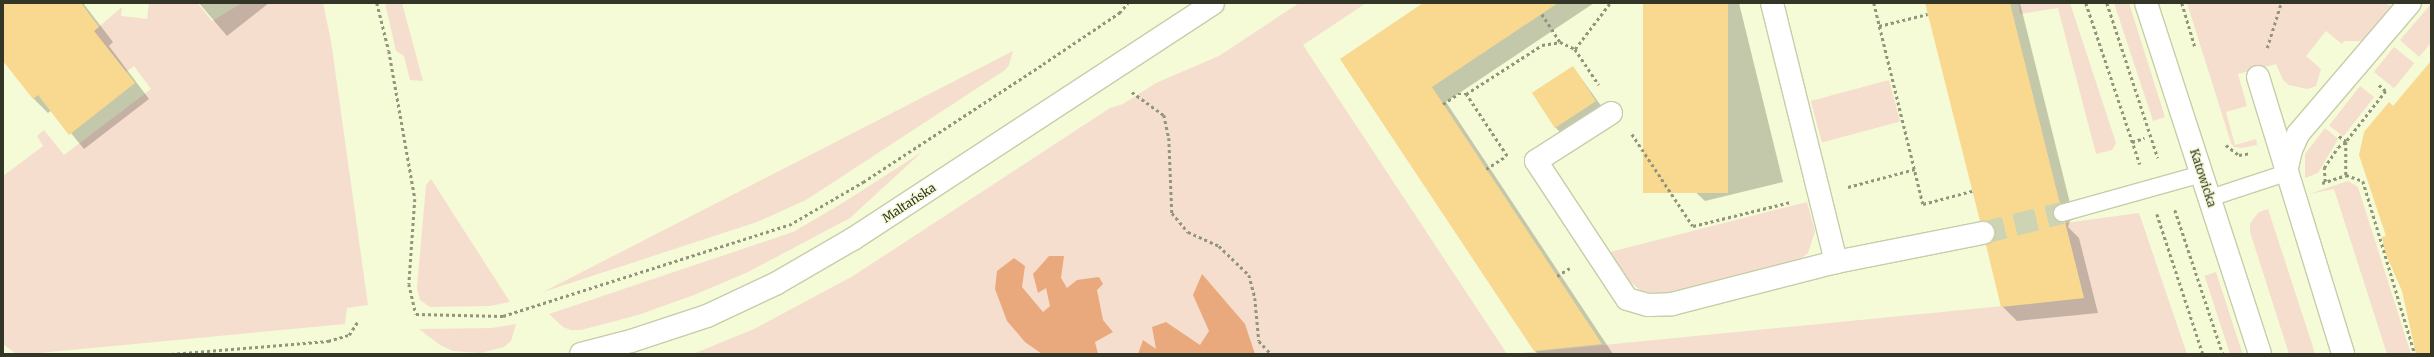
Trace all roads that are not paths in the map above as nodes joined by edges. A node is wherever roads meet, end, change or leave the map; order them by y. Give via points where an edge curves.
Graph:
1 (1213, 3) edge
2 (1772, 3) edge
3 (2146, 3) edge
4 (2410, 3) edge
5 (2258, 77) road end
6 (1611, 113) dead end
7 (2286, 173) junction
8 (2202, 174) junction
9 (2210, 198) junction
10 (2062, 213) tunnel mouth
11 (1983, 233) tunnel mouth
12 (1836, 262) junction
13 (581, 354) edge
14 (2260, 354) edge
15 (2342, 354) edge

1 - 13 street, Maltańska via 853,239 777,283 701,318
2 - 12 street
3 - 8 street, Katowicka
4 - 7 street via 2298,134
5 - 7 street
6 - 12 street via 1536,161 1627,298 1648,304 1672,304
7 - 9 lane
7 - 15 street
8 - 9 street, Katowicka
8 - 10 lane
9 - 14 street, Katowicka
11 - 12 street

